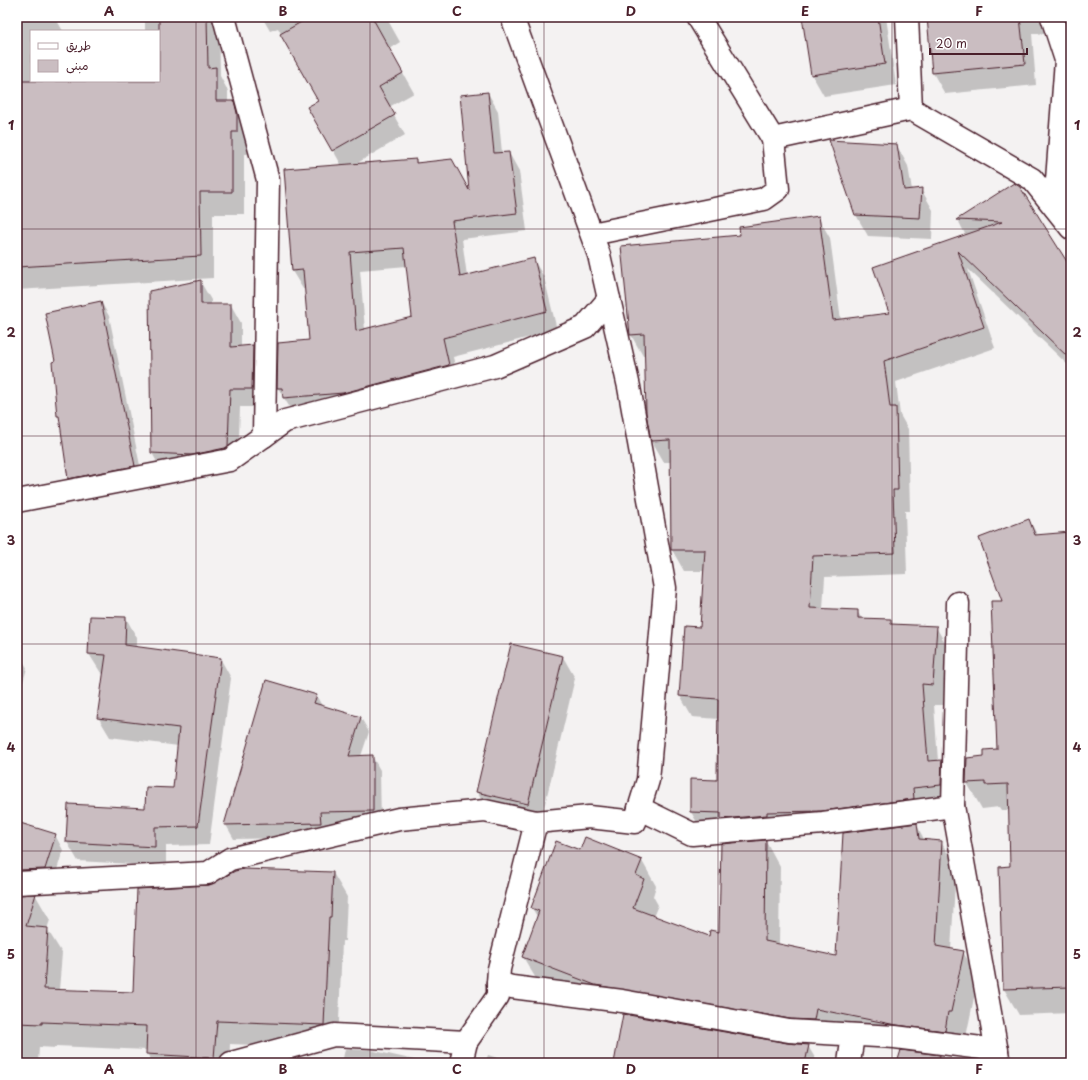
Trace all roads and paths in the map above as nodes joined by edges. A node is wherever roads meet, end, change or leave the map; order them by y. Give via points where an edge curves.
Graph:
1 (224, 17) edge
2 (512, 17) edge
3 (698, 17) edge
4 (907, 17) edge
5 (1052, 17) edge
6 (1068, 60) edge
7 (911, 109) junction
8 (773, 139) junction
9 (1055, 207) junction
10 (1071, 228) edge
11 (592, 234) junction
12 (609, 299) junction
13 (264, 436) junction
14 (17, 501) edge
15 (958, 603) dead end
16 (953, 806) junction
17 (639, 808) junction
18 (536, 822) junction
19 (17, 883) edge
20 (498, 983) junction
21 (853, 1035) junction
22 (466, 1042) junction
23 (998, 1057) edge
24 (231, 1063) edge
25 (461, 1063) edge
26 (849, 1063) edge

1 - 13 street via 268,180
2 - 11 street
3 - 8 street
4 - 7 street
5 - 6 street
6 - 9 street
7 - 8 street
7 - 9 street via 1032,179
8 - 11 street via 778,189 764,199
9 - 10 street
11 - 12 street
12 - 13 street via 585,327 495,366 285,422
12 - 17 street via 629,387 664,588 648,780
13 - 14 street via 230,460
15 - 16 street
16 - 17 street via 823,823 692,834
16 - 23 street
17 - 18 street via 635,822 589,817
18 - 19 street via 485,811 399,819 230,859 208,873
18 - 20 street via 498,968
20 - 21 street via 512,988 622,1001 789,1032
20 - 22 street via 498,996
21 - 23 street via 895,1037
21 - 26 street
22 - 24 street via 334,1035
22 - 25 street

